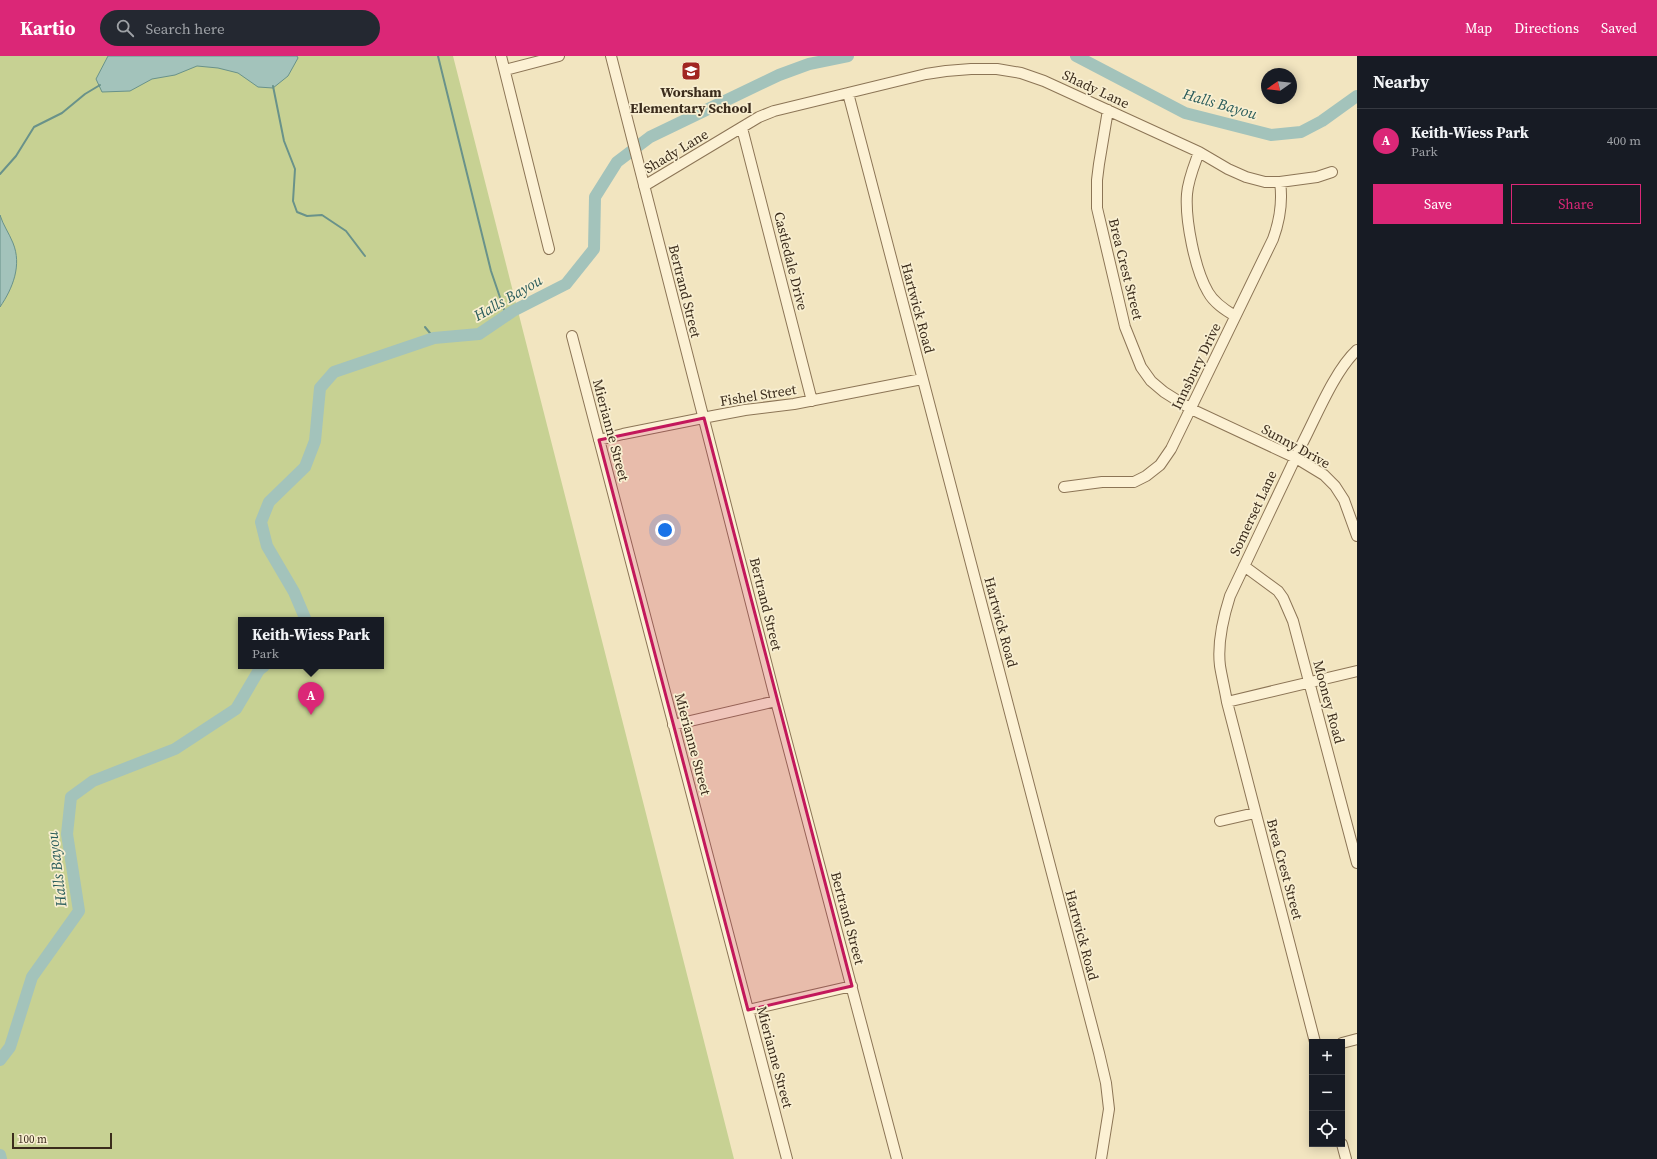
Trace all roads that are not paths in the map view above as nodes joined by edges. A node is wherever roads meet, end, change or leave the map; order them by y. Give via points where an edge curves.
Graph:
1 (501, 56) edge
2 (559, 56) edge
3 (611, 56) edge
4 (505, 70) junction
5 (848, 93) junction
6 (1108, 110) junction
7 (742, 128) junction
8 (1199, 152) junction
9 (1332, 172) dead end
10 (643, 182) junction
11 (1280, 182) junction
12 (549, 249) dead end
13 (1235, 316) junction
14 (572, 336) dead end
15 (1357, 350) edge
16 (922, 378) junction
17 (812, 401) junction
18 (1191, 409) junction
19 (704, 418) junction
20 (599, 440) junction
21 (1296, 458) junction
22 (1064, 487) dead end
23 (1357, 536) edge
24 (1244, 566) junction
25 (1357, 671) edge
26 (1310, 682) junction
27 (776, 701) junction
28 (1227, 702) junction
29 (673, 725) junction
30 (1255, 813) junction
31 (1220, 821) dead end
32 (1357, 863) edge
33 (852, 986) junction
34 (748, 1010) junction
35 (1314, 1039) edge
36 (1357, 1039) edge
37 (1345, 1042) edge
38 (1343, 1147) edge
39 (787, 1159) edge
40 (897, 1159) edge
41 (1101, 1159) edge
42 (1346, 1159) edge

1 - 4 street
2 - 4 street
3 - 10 street, Bertrand Street
4 - 12 street
5 - 6 street, Shady Lane via 939,72 997,69 1021,73 1044,81
5 - 7 street, Shady Lane via 774,111
5 - 16 street, Hartwick Road
6 - 8 street, Shady Lane
6 - 18 street, Brea Crest Street via 1098,164 1097,203 1100,226 1125,326 1137,359 1146,374 1164,392
7 - 10 street, Shady Lane
7 - 17 street, Castledale Drive
8 - 11 street, Shady Lane via 1246,177 1264,182
8 - 13 street via 1187,193 1187,213 1192,242 1201,278 1208,293 1226,311
9 - 11 street, Shady Lane via 1317,177
10 - 19 street, Bertrand Street
11 - 13 street, Innsbury Drive via 1282,208 1279,222
13 - 18 street, Innsbury Drive
14 - 20 street, Mierianne Street
15 - 21 street, Somerset Lane via 1346,361 1332,384
16 - 17 street, Fishel Street
16 - 41 street, Hartwick Road via 1106,1083 1109,1109
17 - 19 street, Fishel Street
18 - 21 street, Sunny Drive
18 - 22 street, Innsbury Drive via 1167,456 1146,476 1134,482 1102,482
19 - 20 street, Fishel Street
19 - 27 street, Bertrand Street
20 - 29 street, Mierianne Street
21 - 23 street, Sunny Drive via 1335,486 1344,500
21 - 24 street, Somerset Lane
24 - 26 street, Mooney Road via 1272,586 1283,598
24 - 28 street, Somerset Lane via 1230,596 1221,632 1220,666
25 - 26 street
26 - 28 street
26 - 32 street, Mooney Road
27 - 29 street
27 - 33 street, Bertrand Street
28 - 30 street, Brea Crest Street
29 - 34 street, Mierianne Street
30 - 31 street
30 - 35 street, Brea Crest Street
33 - 34 street
33 - 40 street, Bertrand Street
34 - 39 street, Mierianne Street
36 - 37 street
38 - 42 street

